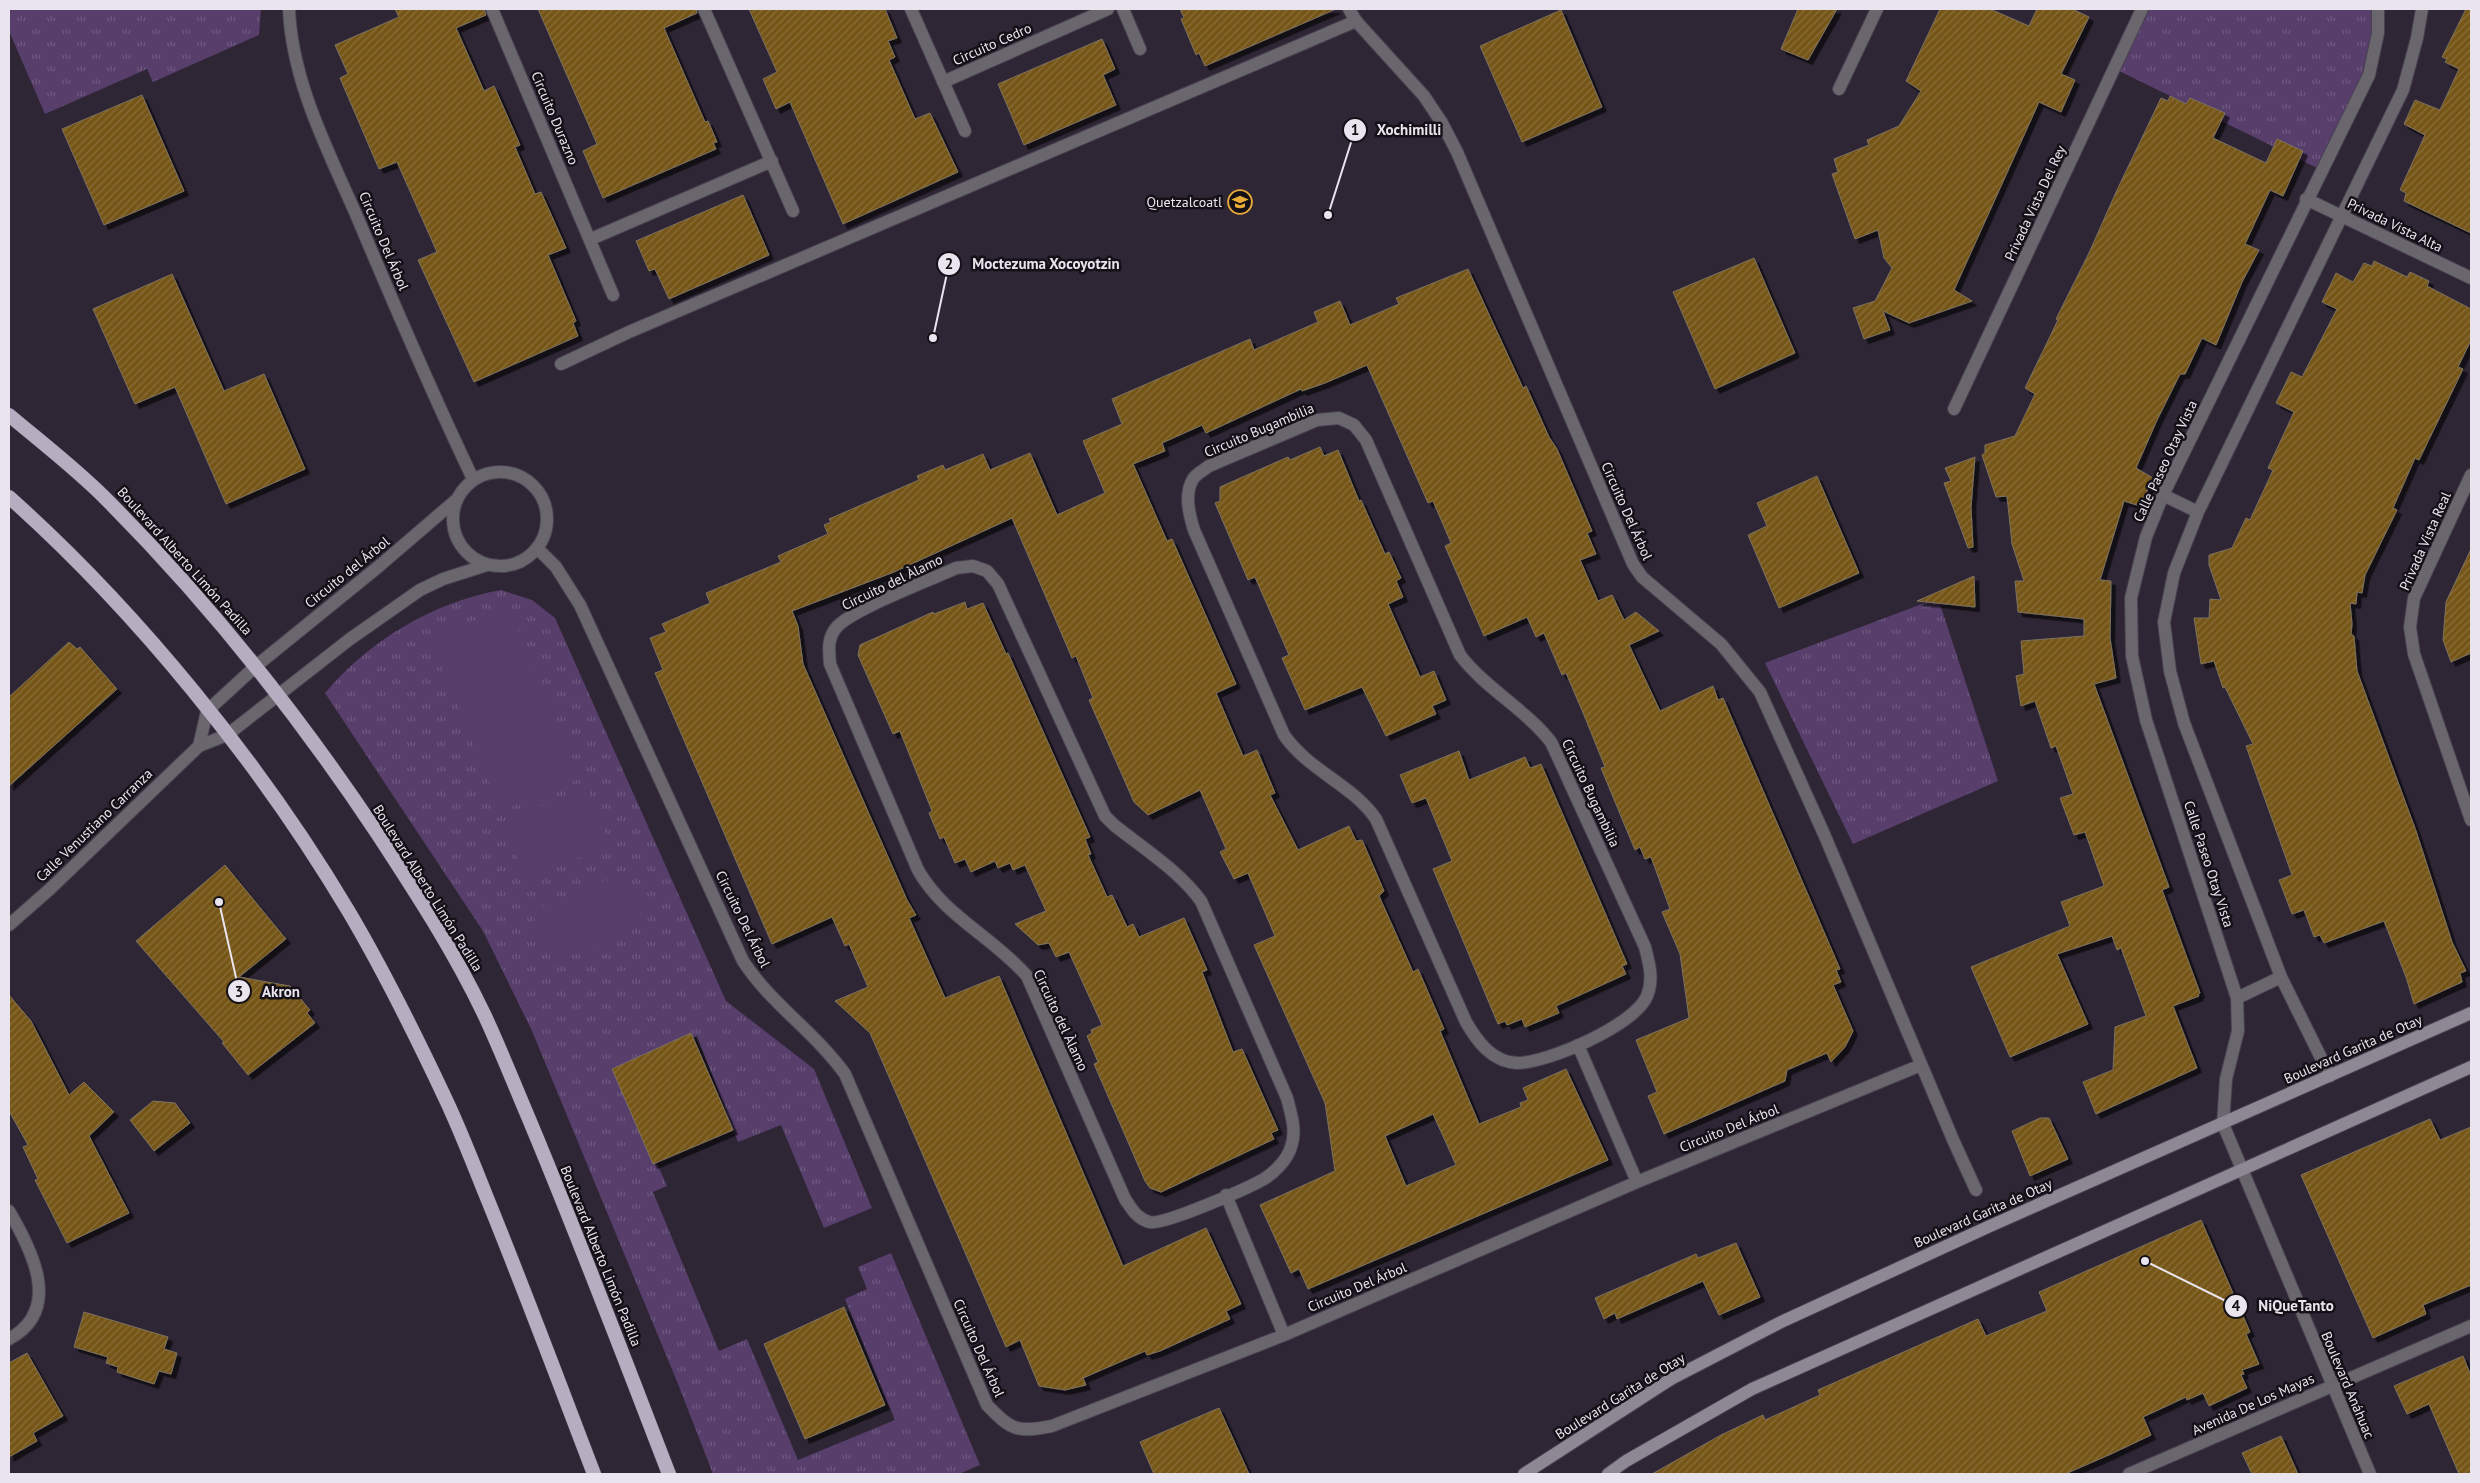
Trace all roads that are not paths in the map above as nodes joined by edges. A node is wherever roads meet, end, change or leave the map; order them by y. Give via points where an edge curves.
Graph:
1 (289, 9) edge
2 (492, 9) edge
3 (704, 9) edge
4 (912, 9) edge
5 (1108, 9) edge
6 (1123, 9) edge
7 (1348, 9) edge
8 (1877, 9) edge
9 (2142, 9) edge
10 (2378, 9) edge
11 (2422, 9) edge
12 (1356, 21) junction
13 (1140, 49) dead end
14 (943, 82) junction
15 (1839, 89) dead end
16 (965, 131) dead end
17 (772, 161) junction
18 (2306, 199) junction
19 (793, 211) dead end
20 (2342, 216) junction
21 (591, 239) junction
22 (2471, 278) edge
23 (614, 295) dead end
24 (562, 364) dead end
25 (1954, 409) dead end
26 (9, 414) edge
27 (2471, 475) edge
28 (473, 479) junction
29 (2163, 495) junction
30 (9, 497) edge
31 (456, 500) junction
32 (2198, 512) junction
33 (537, 548) junction
34 (487, 565) junction
35 (256, 666) junction
36 (278, 694) junction
37 (207, 710) junction
38 (227, 735) junction
39 (199, 746) junction
40 (2471, 820) edge
41 (9, 925) edge
42 (2281, 977) junction
43 (2237, 998) junction
44 (2471, 1012) edge
45 (1578, 1045) junction
46 (1921, 1065) junction
47 (2471, 1067) edge
48 (2330, 1076) junction
49 (2223, 1124) junction
50 (2241, 1169) junction
51 (1637, 1182) junction
52 (1976, 1190) dead end
53 (1226, 1196) junction
54 (9, 1211) edge
55 (2471, 1326) edge
56 (1284, 1335) junction
57 (9, 1339) edge
58 (2331, 1386) junction
59 (594, 1474) edge
60 (669, 1474) edge
61 (1524, 1474) edge
62 (1608, 1474) edge
63 (2129, 1474) edge
64 (2370, 1474) edge

1 - 28 street, Circuito Del Árbol via 296,64 311,107 416,356
2 - 21 street, Circuito Durazno
3 - 17 street
4 - 14 street, Circuito Cedro
5 - 14 street, Circuito Cedro
6 - 13 street
7 - 12 street, Circuito Del Árbol
8 - 15 street
9 - 25 street, Privada Vista Del Rey
10 - 18 street, Calle Paseo Otay Vista via 2378,33 2369,75
11 - 20 street, Calle Paseo Otay Vista via 2418,38 2403,90
12 - 24 street via 629,332
12 - 46 street, Circuito Del Árbol via 1424,96 1454,145 1633,564 1642,577 1721,644 1760,692
14 - 16 street, Circuito Cedro
17 - 19 street
17 - 21 street
18 - 20 street, Privada Vista Alta
18 - 29 street, Calle Paseo Otay Vista
20 - 22 street, Privada Vista Alta
20 - 32 street, Calle Paseo Otay Vista
21 - 23 street, Circuito Durazno
26 - 35 highway, Boulevard Alberto Limón Padilla via 103,496 174,570
27 - 40 street, Privada Vista Real via 2414,598 2410,627 2414,654
28 - 31 street
28 - 33 street via 496,471 520,476 530,482 544,502 547,514 543,538
29 - 32 street
29 - 43 street, Calle Paseo Otay Vista via 2146,538 2131,598 2132,656 2146,720
30 - 37 highway via 43,527 128,616
31 - 34 street via 452,520 457,540 470,555
31 - 35 street, Circuito del Árbol
32 - 42 street, Calle Paseo Otay Vista via 2174,573 2164,622 2170,671 2184,724
33 - 34 street via 514,564
33 - 56 street, Circuito Del Árbol via 556,567 580,605 743,961 757,982 828,1050 845,1074 987,1405 1006,1425 1028,1431 1052,1426
34 - 36 street via 420,590
35 - 36 highway, Boulevard Alberto Limón Padilla
35 - 37 street
36 - 38 street, Calle Venustiano Carranza
36 - 60 highway, Boulevard Alberto Limón Padilla via 398,865 449,948 484,1014 593,1278
37 - 38 highway
37 - 39 street
38 - 39 street, Calle Venustiano Carranza
38 - 59 highway via 264,782 348,912 448,1104 508,1248
39 - 41 street, Calle Venustiano Carranza
42 - 43 street
42 - 48 street, Calle Paseo Otay Vista
43 - 49 street, Calle Paseo Otay Vista via 2238,1030 2226,1079
44 - 48 main road, Boulevard Garita de Otay
45 - 45 street, Circuito Bugambilia via 1541,1059 1516,1063 1495,1056 1477,1042 1376,819 1368,807 1300,756 1284,735 1188,512 1193,478 1209,466 1317,420 1339,418 1354,425 1366,440 1460,654 1551,742 1645,947 1652,975 1647,997 1610,1030
45 - 51 street
46 - 51 street, Circuito Del Árbol
46 - 52 street, Circuito Del Árbol
47 - 50 main road
48 - 49 main road, Boulevard Garita de Otay
49 - 50 street, Boulevard Anáhuac
49 - 61 main road, Boulevard Garita de Otay via 1781,1322 1671,1379
50 - 58 street, Boulevard Anáhuac
50 - 62 main road via 1752,1389
51 - 56 street, Circuito Del Árbol
53 - 53 street, Circuito del Àlamo via 1170,1220 1151,1223 1136,1216 1125,1199 1026,976 1014,962 941,903 918,870 830,664 828,644 836,628 851,616 956,568 973,566 987,571 998,584 1106,816 1177,874 1201,901 1287,1098 1293,1131 1291,1147 1281,1165 1264,1179
53 - 56 street
54 - 57 street via 24,1236 38,1276 39,1301 31,1322
55 - 58 street, Avenida De Los Mayas
58 - 63 street, Avenida De Los Mayas
58 - 64 street, Boulevard Anáhuac

